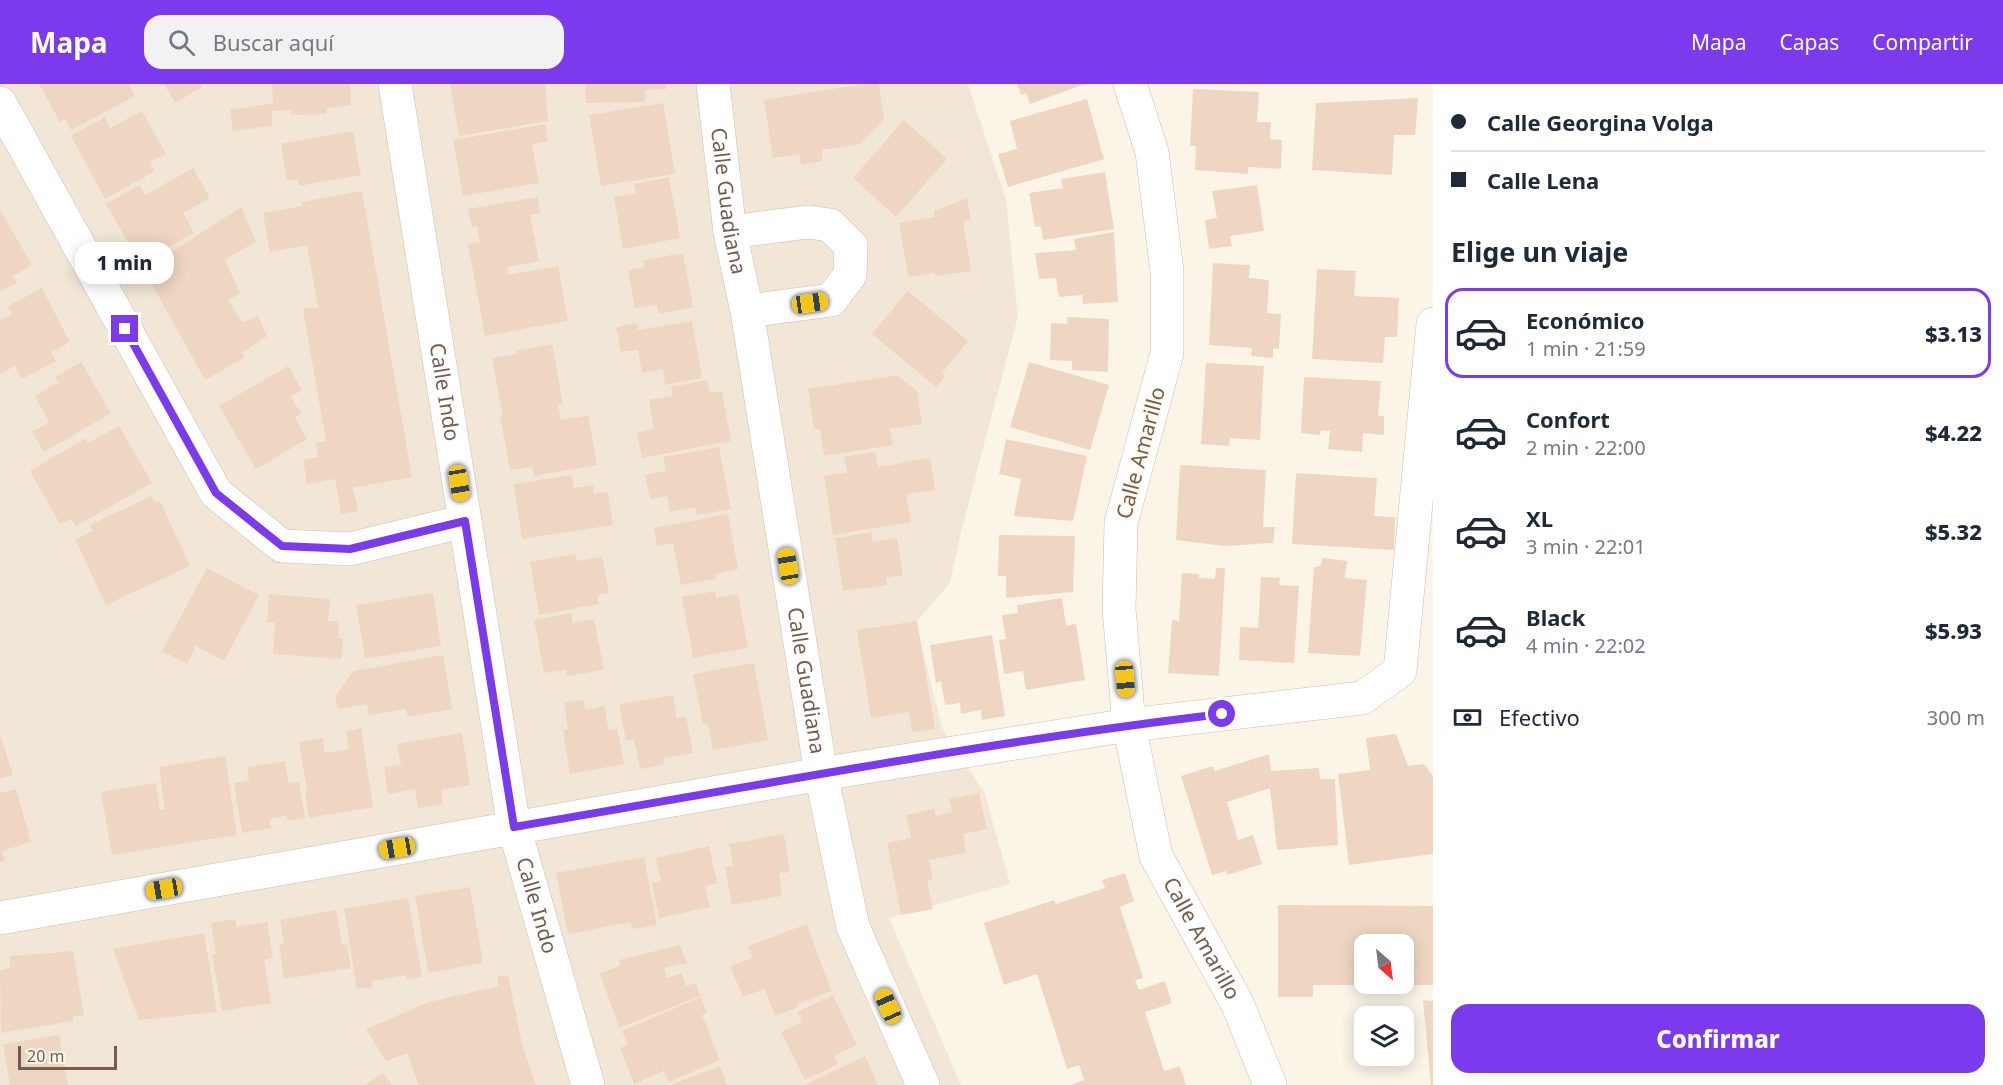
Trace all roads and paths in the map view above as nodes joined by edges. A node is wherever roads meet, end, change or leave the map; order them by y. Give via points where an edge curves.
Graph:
1 (395, 84) edge
2 (712, 84) edge
3 (1130, 84) edge
4 (0, 103) edge
5 (730, 232) junction
6 (747, 311) junction
7 (1433, 324) edge
8 (465, 521) junction
9 (1129, 725) junction
10 (821, 774) junction
11 (514, 827) junction
12 (0, 918) edge
13 (588, 1085) edge
14 (923, 1085) edge
15 (1270, 1085) edge

1 - 8 street, Calle Indo
2 - 5 street, Calle Guadiana
3 - 9 street, Calle Amarillo via 1152,152 1167,271 1167,353 1121,523 1119,609
4 - 8 street via 216,493 282,546 350,549
5 - 6 street, Calle Guadiana
5 - 6 street via 808,222 830,225 851,246 850,275 831,300
6 - 10 street, Calle Guadiana
7 - 9 street via 1400,671 1362,698
8 - 11 street, Calle Indo
9 - 10 street
9 - 15 street, Calle Amarillo via 1156,856 1238,1005
10 - 11 street
10 - 14 street, Calle Guadiana via 853,927
11 - 12 street
11 - 13 street, Calle Indo

